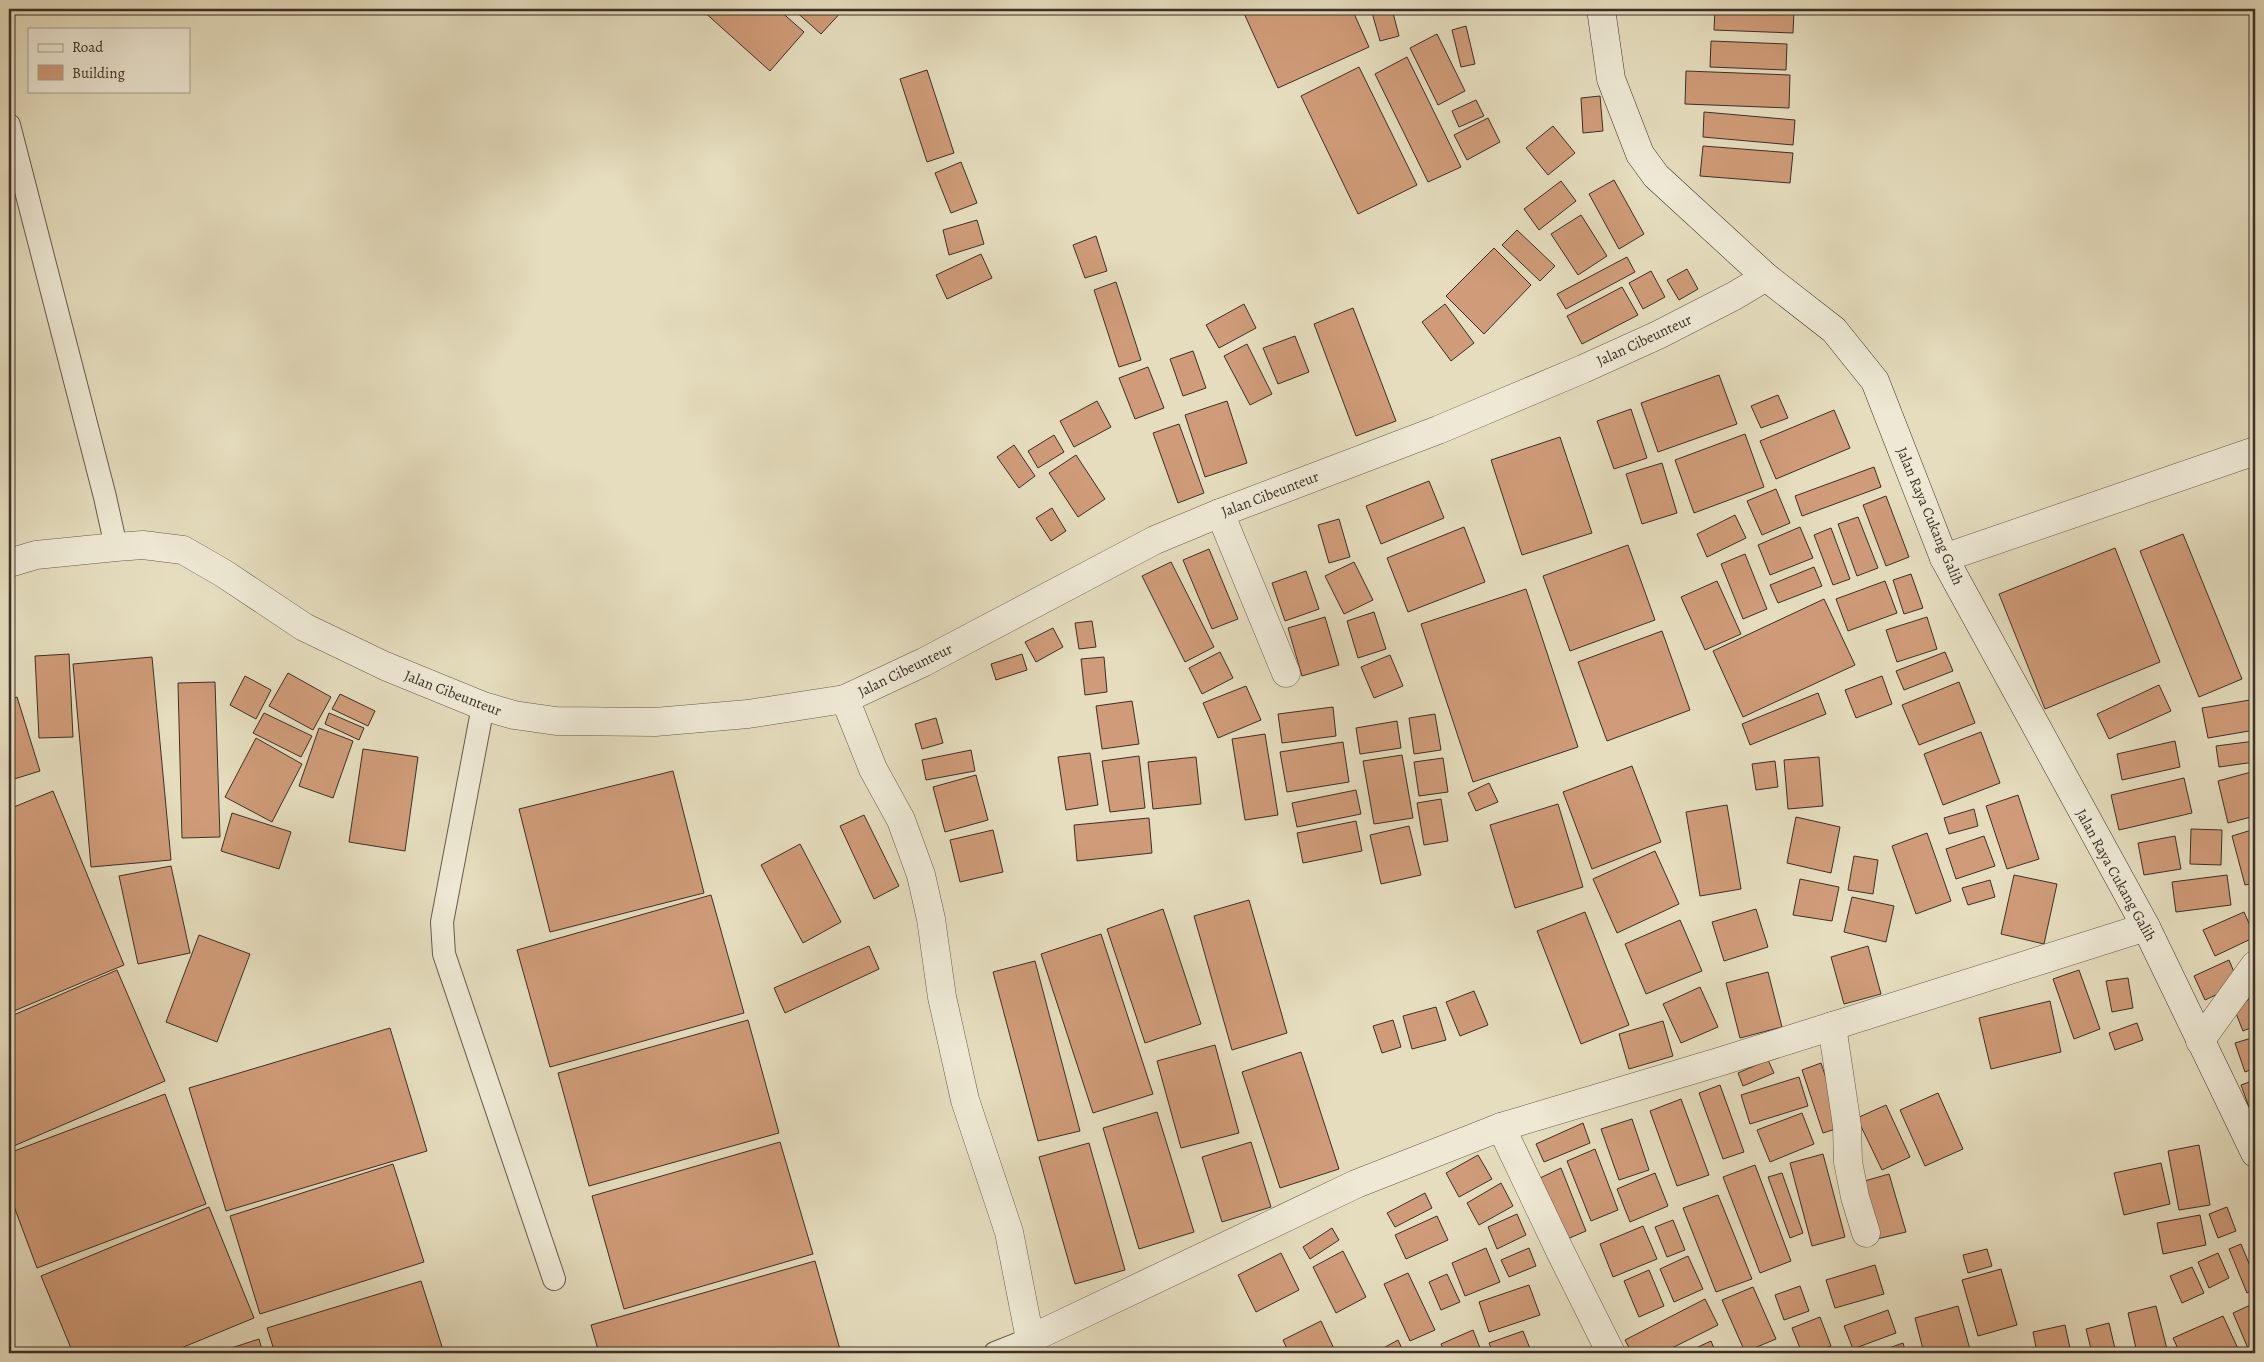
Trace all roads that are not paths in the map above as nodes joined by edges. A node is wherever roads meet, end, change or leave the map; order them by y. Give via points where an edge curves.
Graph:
1 (1601, 9) edge
2 (9, 125) edge
3 (1766, 277) junction
4 (2255, 451) edge
5 (1220, 513) junction
6 (116, 547) junction
7 (1944, 558) junction
8 (9, 563) edge
9 (1286, 673) dead end
10 (844, 699) junction
11 (483, 706) junction
12 (2146, 927) junction
13 (2255, 965) edge
14 (1832, 1026) junction
15 (2200, 1041) junction
16 (1502, 1127) junction
17 (2255, 1153) edge
18 (1866, 1233) dead end
19 (554, 1279) dead end
20 (1030, 1339) junction
21 (995, 1353) edge
22 (1611, 1353) edge

1 - 3 street, Jalan Raya Cukang Galih via 1610,79 1640,154 1656,176
2 - 6 lane via 106,496
3 - 5 street, Jalan Cibeunteur via 1658,335 1583,369 1438,430
3 - 7 street, Jalan Raya Cukang Galih via 1834,330 1875,381
4 - 7 street
5 - 9 street
5 - 10 street, Jalan Cibeunteur via 1155,540 924,662
6 - 8 street, Jalan Cibeunteur via 36,555
6 - 11 street, Jalan Cibeunteur via 143,545 183,550 304,628
7 - 12 street, Jalan Raya Cukang Galih
10 - 11 street, Jalan Cibeunteur via 748,714 655,722 556,721 514,715
10 - 20 street via 873,770 901,820 920,875 963,1091 1009,1232
11 - 19 lane via 442,922 444,954
12 - 14 street
12 - 15 street, Jalan Raya Cukang Galih
13 - 15 street
14 - 16 street
14 - 18 street via 1847,1126 1848,1162
15 - 17 street, Jalan Raya Cukang Galih
16 - 20 street via 1356,1184
16 - 22 street
20 - 21 lane

